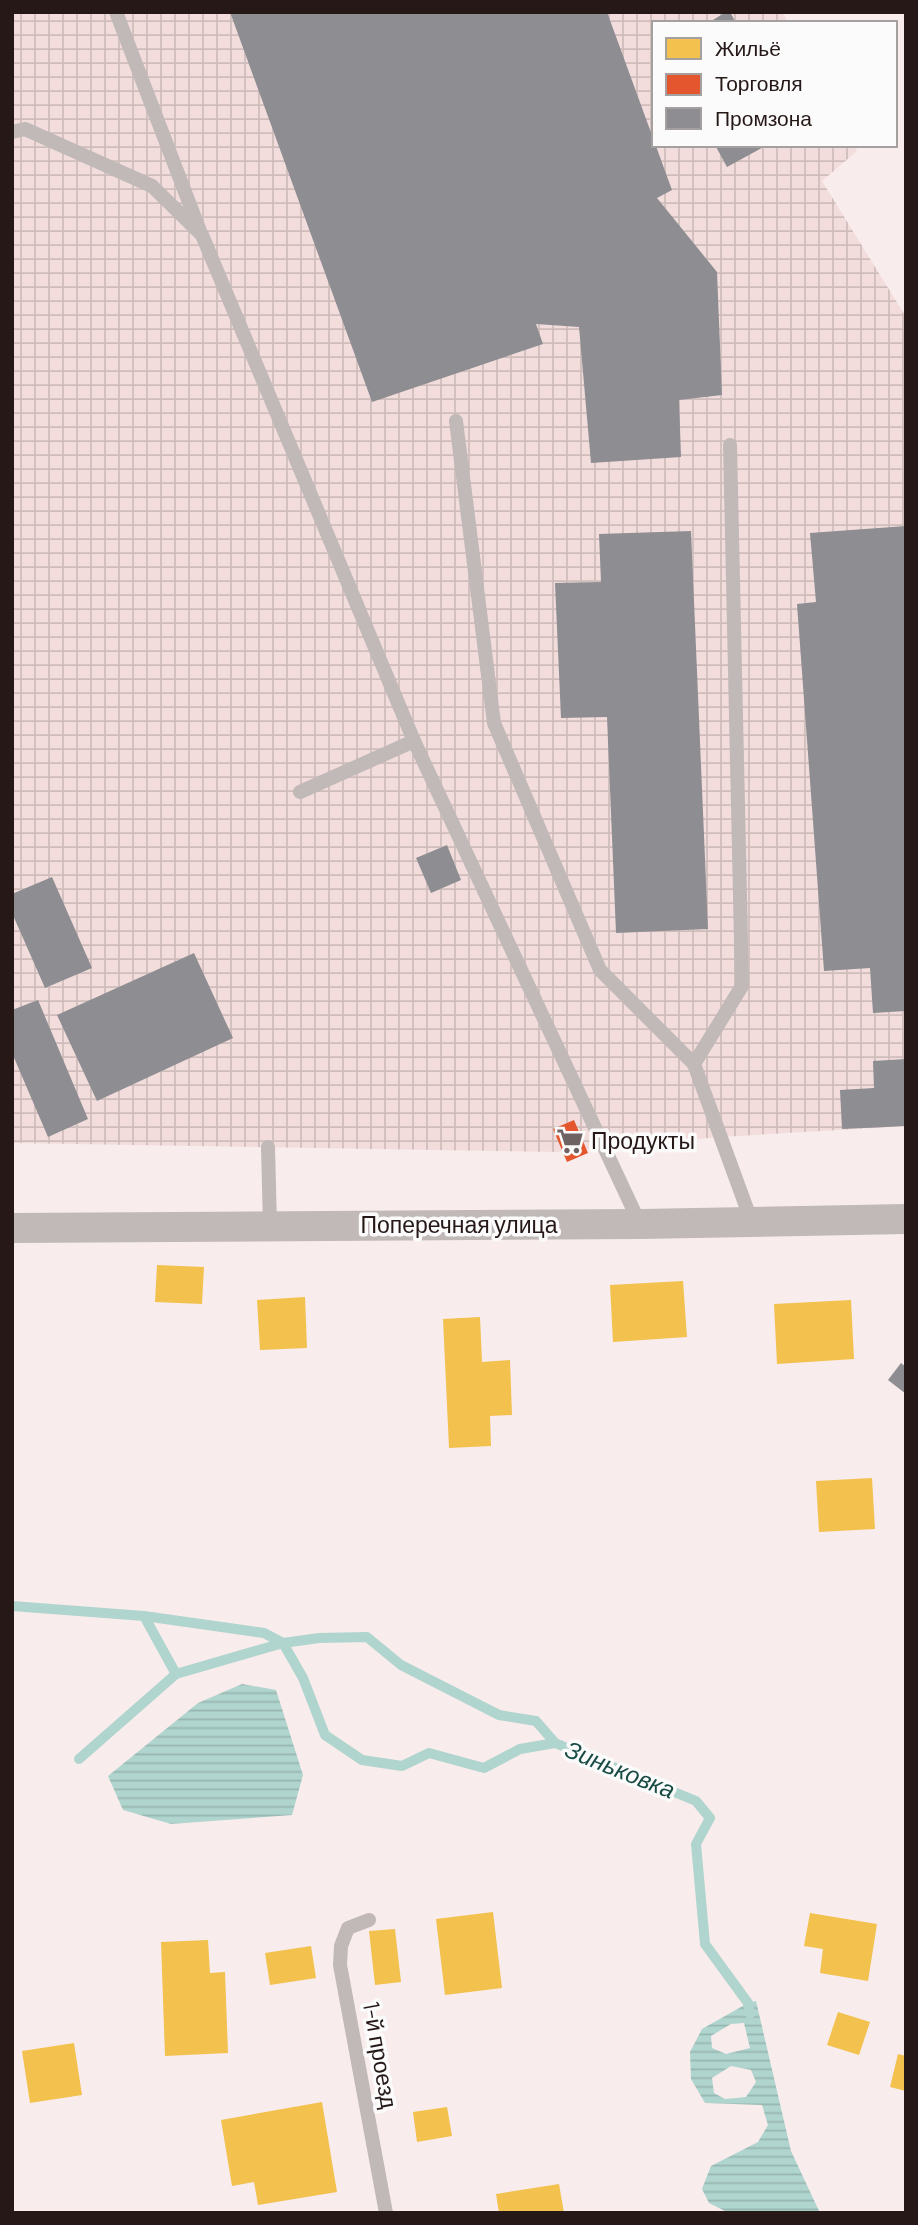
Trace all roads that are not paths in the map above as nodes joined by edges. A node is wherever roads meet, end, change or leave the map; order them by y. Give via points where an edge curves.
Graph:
1 (116, 12) edge
2 (12, 132) edge
3 (202, 235) junction
4 (456, 421) dead end
5 (730, 444) dead end
6 (414, 741) junction
7 (300, 792) dead end
8 (694, 1064) junction
9 (268, 1147) dead end
10 (906, 1219) edge
11 (751, 1220) junction
12 (640, 1224) junction
13 (270, 1226) junction
14 (12, 1228) edge
15 (369, 1920) dead end
16 (386, 2213) edge

1 - 3 lane
2 - 3 lane via 25,129 152,187
3 - 6 lane
4 - 8 lane via 494,723 600,970
5 - 8 lane via 742,986
6 - 7 lane
6 - 12 lane
8 - 11 lane
9 - 13 lane
10 - 11 street, Поперечная улица
11 - 12 street, Поперечная улица
12 - 13 street, Поперечная улица
13 - 14 street, Поперечная улица
15 - 16 lane, 1-й проезд via 348,1928 340,1965

